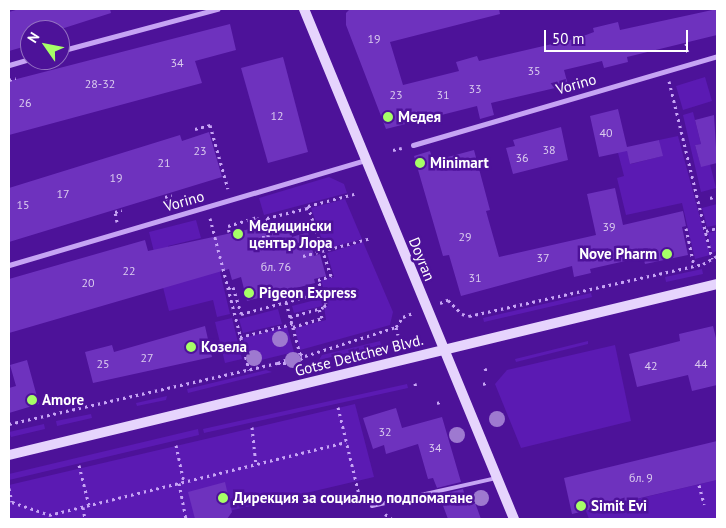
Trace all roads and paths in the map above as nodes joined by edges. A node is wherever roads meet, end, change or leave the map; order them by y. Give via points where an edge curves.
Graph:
1 (217, 9) edge
2 (304, 9) edge
3 (686, 43) dead end
4 (70, 48) edge
5 (689, 54) dead end
6 (717, 56) edge
7 (666, 71) junction
8 (14, 78) dead end
9 (9, 80) edge
10 (195, 129) dead end
11 (412, 145) dead end
12 (366, 160) junction
13 (354, 194) dead end
14 (172, 195) dead end
15 (165, 196) dead end
16 (717, 196) edge
17 (710, 198) dead end
18 (231, 200) junction
19 (208, 207) junction
20 (308, 208) junction
21 (122, 210) dead end
22 (114, 212) dead end
23 (270, 226) dead end
24 (686, 228) dead end
25 (717, 228) edge
26 (261, 230) junction
27 (706, 231) junction
28 (229, 232) dead end
29 (371, 238) dead end
30 (270, 242) dead end
31 (266, 245) dead end
32 (323, 252) junction
33 (303, 256) dead end
34 (717, 256) edge
35 (712, 259) junction
36 (9, 265) edge
37 (694, 266) junction
38 (717, 284) edge
39 (228, 288) junction
40 (316, 294) dead end
41 (286, 302) junction
42 (443, 302) dead end
43 (319, 309) junction
44 (408, 315) dead end
45 (469, 316) junction
46 (290, 317) junction
47 (470, 321) dead end
48 (292, 325) junction
49 (396, 327) junction
50 (398, 335) dead end
51 (240, 337) junction
52 (443, 350) junction
53 (300, 354) junction
54 (306, 356) junction
55 (278, 363) junction
56 (485, 368) dead end
57 (249, 370) junction
58 (487, 373) dead end
59 (489, 382) dead end
60 (415, 383) dead end
61 (483, 384) dead end
62 (416, 389) dead end
63 (338, 407) dead end
64 (9, 424) edge
65 (252, 427) dead end
66 (346, 442) junction
67 (176, 445) dead end
68 (9, 455) edge
69 (256, 464) junction
70 (79, 465) dead end
71 (496, 478) junction
72 (184, 482) junction
73 (178, 483) junction
74 (699, 485) dead end
75 (9, 488) edge
76 (704, 504) dead end
77 (89, 505) junction
78 (372, 506) dead end
79 (83, 507) junction
80 (362, 508) dead end
81 (85, 519) edge
82 (186, 519) edge
83 (514, 519) edge

1 - 4 street
2 - 12 street, Doyran
3 - 5 path
6 - 7 street, Vorino
7 - 11 street, Vorino
7 - 27 path
8 - 9 path
10 - 18 path via 210,125
12 - 18 street, Vorino
12 - 52 street, Doyran
13 - 20 path
14 - 15 path
16 - 17 path
18 - 19 street, Vorino
19 - 36 street, Vorino
19 - 39 path
20 - 23 path via 268,218
20 - 32 path
21 - 22 path
24 - 37 path
25 - 27 path
26 - 28 path via 257,217 228,226
26 - 30 path via 266,228
26 - 31 path
27 - 35 path
29 - 32 path
32 - 33 path
32 - 43 path via 331,276 318,280 326,304
34 - 35 path
35 - 37 path
37 - 45 path
38 - 52 street, Gotse Deltchev Blvd.
39 - 41 path via 233,287 241,314
39 - 51 path
40 - 41 path
41 - 46 path
42 - 45 path via 448,300 462,314
43 - 46 path
43 - 48 path via 322,318
44 - 49 path
45 - 47 path
46 - 48 path
48 - 51 path
48 - 53 path
49 - 50 path
49 - 54 path
51 - 57 path
52 - 68 street, Gotse Deltchev Blvd.
52 - 71 street, Doyran
53 - 54 path
53 - 55 path
54 - 55 path via 295,363
55 - 57 path
56 - 58 path
57 - 64 path
59 - 61 path
60 - 62 path
63 - 66 path
65 - 69 path
66 - 69 path
66 - 80 path
67 - 72 path
69 - 72 path
70 - 77 path
71 - 78 lane
71 - 83 street, Doyran
72 - 73 path
73 - 77 path
73 - 82 path
74 - 76 path
75 - 79 path via 12,502 48,515
77 - 79 path
79 - 81 path

